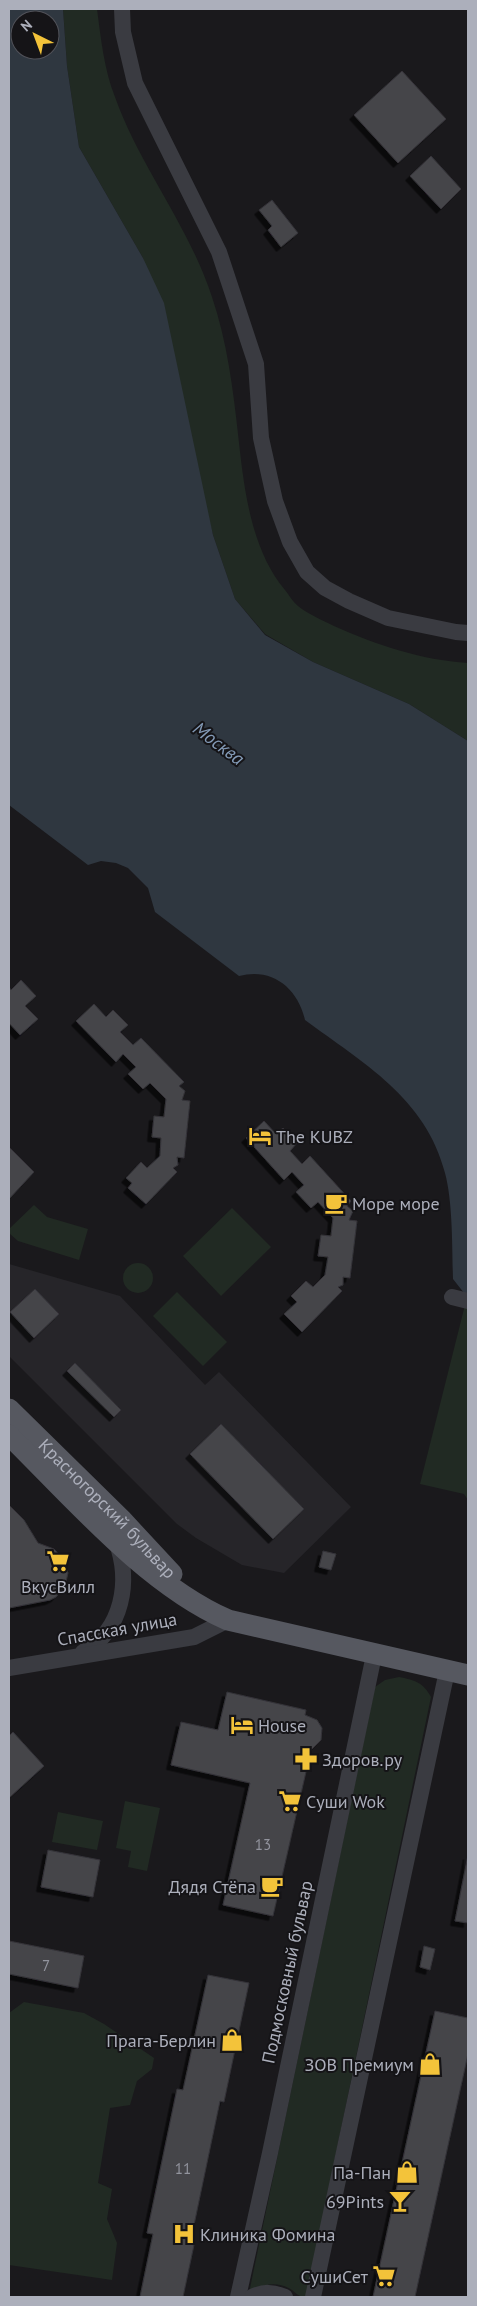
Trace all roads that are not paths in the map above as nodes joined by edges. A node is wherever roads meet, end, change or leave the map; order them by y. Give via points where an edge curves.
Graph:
1 (122, 9) edge
2 (468, 633) edge
3 (452, 1297) dead end
4 (468, 1301) edge
5 (9, 1409) edge
6 (9, 1435) edge
7 (115, 1539) junction
8 (205, 1609) junction
9 (228, 1620) junction
10 (374, 1655) junction
11 (77, 1656) junction
12 (9, 1668) edge
13 (447, 1671) junction
14 (468, 1675) edge
15 (238, 2297) edge
16 (252, 2297) edge
17 (285, 2297) edge
18 (313, 2297) edge

1 - 2 street via 135,83 219,252 256,364 261,438 275,501 302,564 325,588 388,618
3 - 4 street
5 - 8 main road, Красногорский бульвар via 121,1519
6 - 7 main road, Красногорский бульвар
7 - 8 main road, Красногорский бульвар via 160,1579
7 - 11 street via 124,1571 117,1617 94,1647
8 - 9 main road, Красногорский бульвар
9 - 10 main road, Красногорский бульвар
9 - 11 street, Спасская улица via 194,1637
10 - 13 main road, Красногорский бульвар
10 - 15 street, Подмосковный бульвар
11 - 12 street, Спасская улица
13 - 14 main road, Красногорский бульвар
13 - 18 street
16 - 17 street via 270,2292

